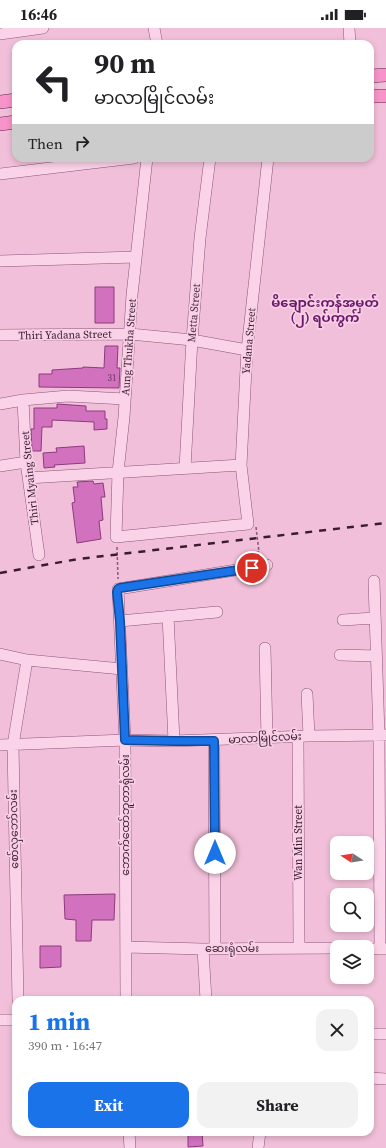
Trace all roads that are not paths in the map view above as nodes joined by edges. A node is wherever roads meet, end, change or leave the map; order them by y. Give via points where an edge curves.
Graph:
1 (41, 28) edge
2 (154, 28) edge
3 (349, 28) edge
4 (20, 30) edge
5 (0, 34) edge
6 (156, 40) edge
7 (350, 40) edge
8 (386, 75) edge
9 (374, 76) edge
10 (374, 96) edge
11 (386, 96) edge
12 (12, 100) edge
13 (0, 102) edge
14 (12, 122) edge
15 (0, 124) edge
16 (100, 162) edge
17 (147, 162) edge
18 (210, 162) edge
19 (268, 162) edge
20 (0, 174) edge
21 (136, 257) junction
22 (0, 261) edge
23 (130, 334) junction
24 (0, 335) edge
25 (192, 340) junction
26 (247, 350) junction
27 (125, 399) junction
28 (23, 400) junction
29 (0, 404) edge
30 (26, 462) junction
31 (241, 465) junction
32 (0, 466) edge
33 (185, 468) junction
34 (118, 472) junction
35 (28, 478) junction
36 (116, 537) joint
37 (39, 555) dead end
38 (267, 565) dead end
39 (374, 581) dead end
40 (217, 612) dead end
41 (168, 616) junction
42 (374, 618) junction
43 (343, 620) dead end
44 (120, 621) junction
45 (266, 648) dead end
46 (0, 654) edge
47 (340, 655) dead end
48 (376, 656) junction
49 (27, 660) junction
50 (122, 669) junction
51 (307, 694) dead end
52 (383, 735) edge
53 (310, 736) junction
54 (298, 738) junction
55 (267, 739) junction
56 (125, 740) junction
57 (174, 741) junction
58 (214, 741) junction
59 (0, 745) edge
60 (13, 745) junction
61 (383, 846) edge
62 (126, 947) junction
63 (299, 947) junction
64 (203, 948) junction
65 (215, 948) junction
66 (330, 948) edge
67 (383, 949) edge
68 (18, 996) edge
69 (126, 996) edge
70 (206, 996) edge
71 (0, 1020) edge
72 (12, 1020) edge
73 (374, 1034) edge
74 (386, 1034) edge
75 (374, 1078) edge
76 (386, 1079) edge
77 (129, 1136) edge
78 (260, 1136) edge
79 (130, 1148) edge
80 (258, 1148) edge

1 - 4 street
2 - 6 street
3 - 7 street
4 - 5 street
8 - 9 main road
10 - 11 main road
12 - 13 main road
14 - 15 main road
16 - 20 street
17 - 21 street, Aung Thukha Street
18 - 25 street, Metta Street via 200,238
19 - 26 street, Yadana Street
21 - 22 street
21 - 23 street, Aung Thukha Street
23 - 24 street, Thiri Yadana Street
23 - 25 street, Thiri Yadana Street
23 - 27 street, Aung Thukha Street
25 - 26 street, Thiri Yadana Street
25 - 33 street, Metta Street
26 - 31 street, Yadana Street
27 - 28 street via 68,396
27 - 34 street, Aung Thukha Street
28 - 29 street
28 - 30 street, Thiri Myaing Street
30 - 32 street
30 - 35 street, Thiri Myaing Street
31 - 33 street
31 - 36 street, Yadana Street via 252,525
33 - 34 street
34 - 35 street
34 - 36 street, Aung Thukha Street
35 - 37 street, Thiri Myaing Street
38 - 44 street, ဘောက်ထော်ဘူတာရုံလမ်း via 118,589
39 - 42 street
40 - 41 street
41 - 44 street
41 - 57 street
42 - 43 street
42 - 48 street
44 - 50 street, ဘောက်ထော်ဘူတာရုံလမ်း
45 - 55 street
46 - 49 street
47 - 48 street
48 - 52 street
49 - 50 street
49 - 60 street, စော်လှဘော်လမ်း
50 - 56 street, ဘောက်ထော်ဘူတာရုံလမ်း
51 - 53 street
52 - 53 street, မာလာမြိုင်လမ်း
52 - 61 street
53 - 54 street, မာလာမြိုင်လမ်း
54 - 55 street, မာလာမြိုင်လမ်း
54 - 63 street, Wan Min Street
55 - 58 street, မာလာမြိုင်လမ်း
56 - 57 street, မာလာမြိုင်လမ်း
56 - 60 street, မာလာမြိုင်လမ်း
56 - 62 street, ဘောက်ထော်ဘူတာရုံလမ်း
57 - 58 street, မာလာမြိုင်လမ်း
58 - 65 street
59 - 60 street, မာလာမြိုင်လမ်း
60 - 68 street, စော်လှဘော်လမ်း
61 - 67 street
62 - 64 street, ဆေးရုံလမ်း
62 - 69 street, ဘောက်ထော်ဘူတာရုံလမ်း
63 - 65 street, ဆေးရုံလမ်း
63 - 66 street, ဆေးရုံလမ်း
64 - 65 street, ဆေးရုံလမ်း
64 - 70 street
71 - 72 street
73 - 74 street
75 - 76 street
77 - 79 street
78 - 80 street

